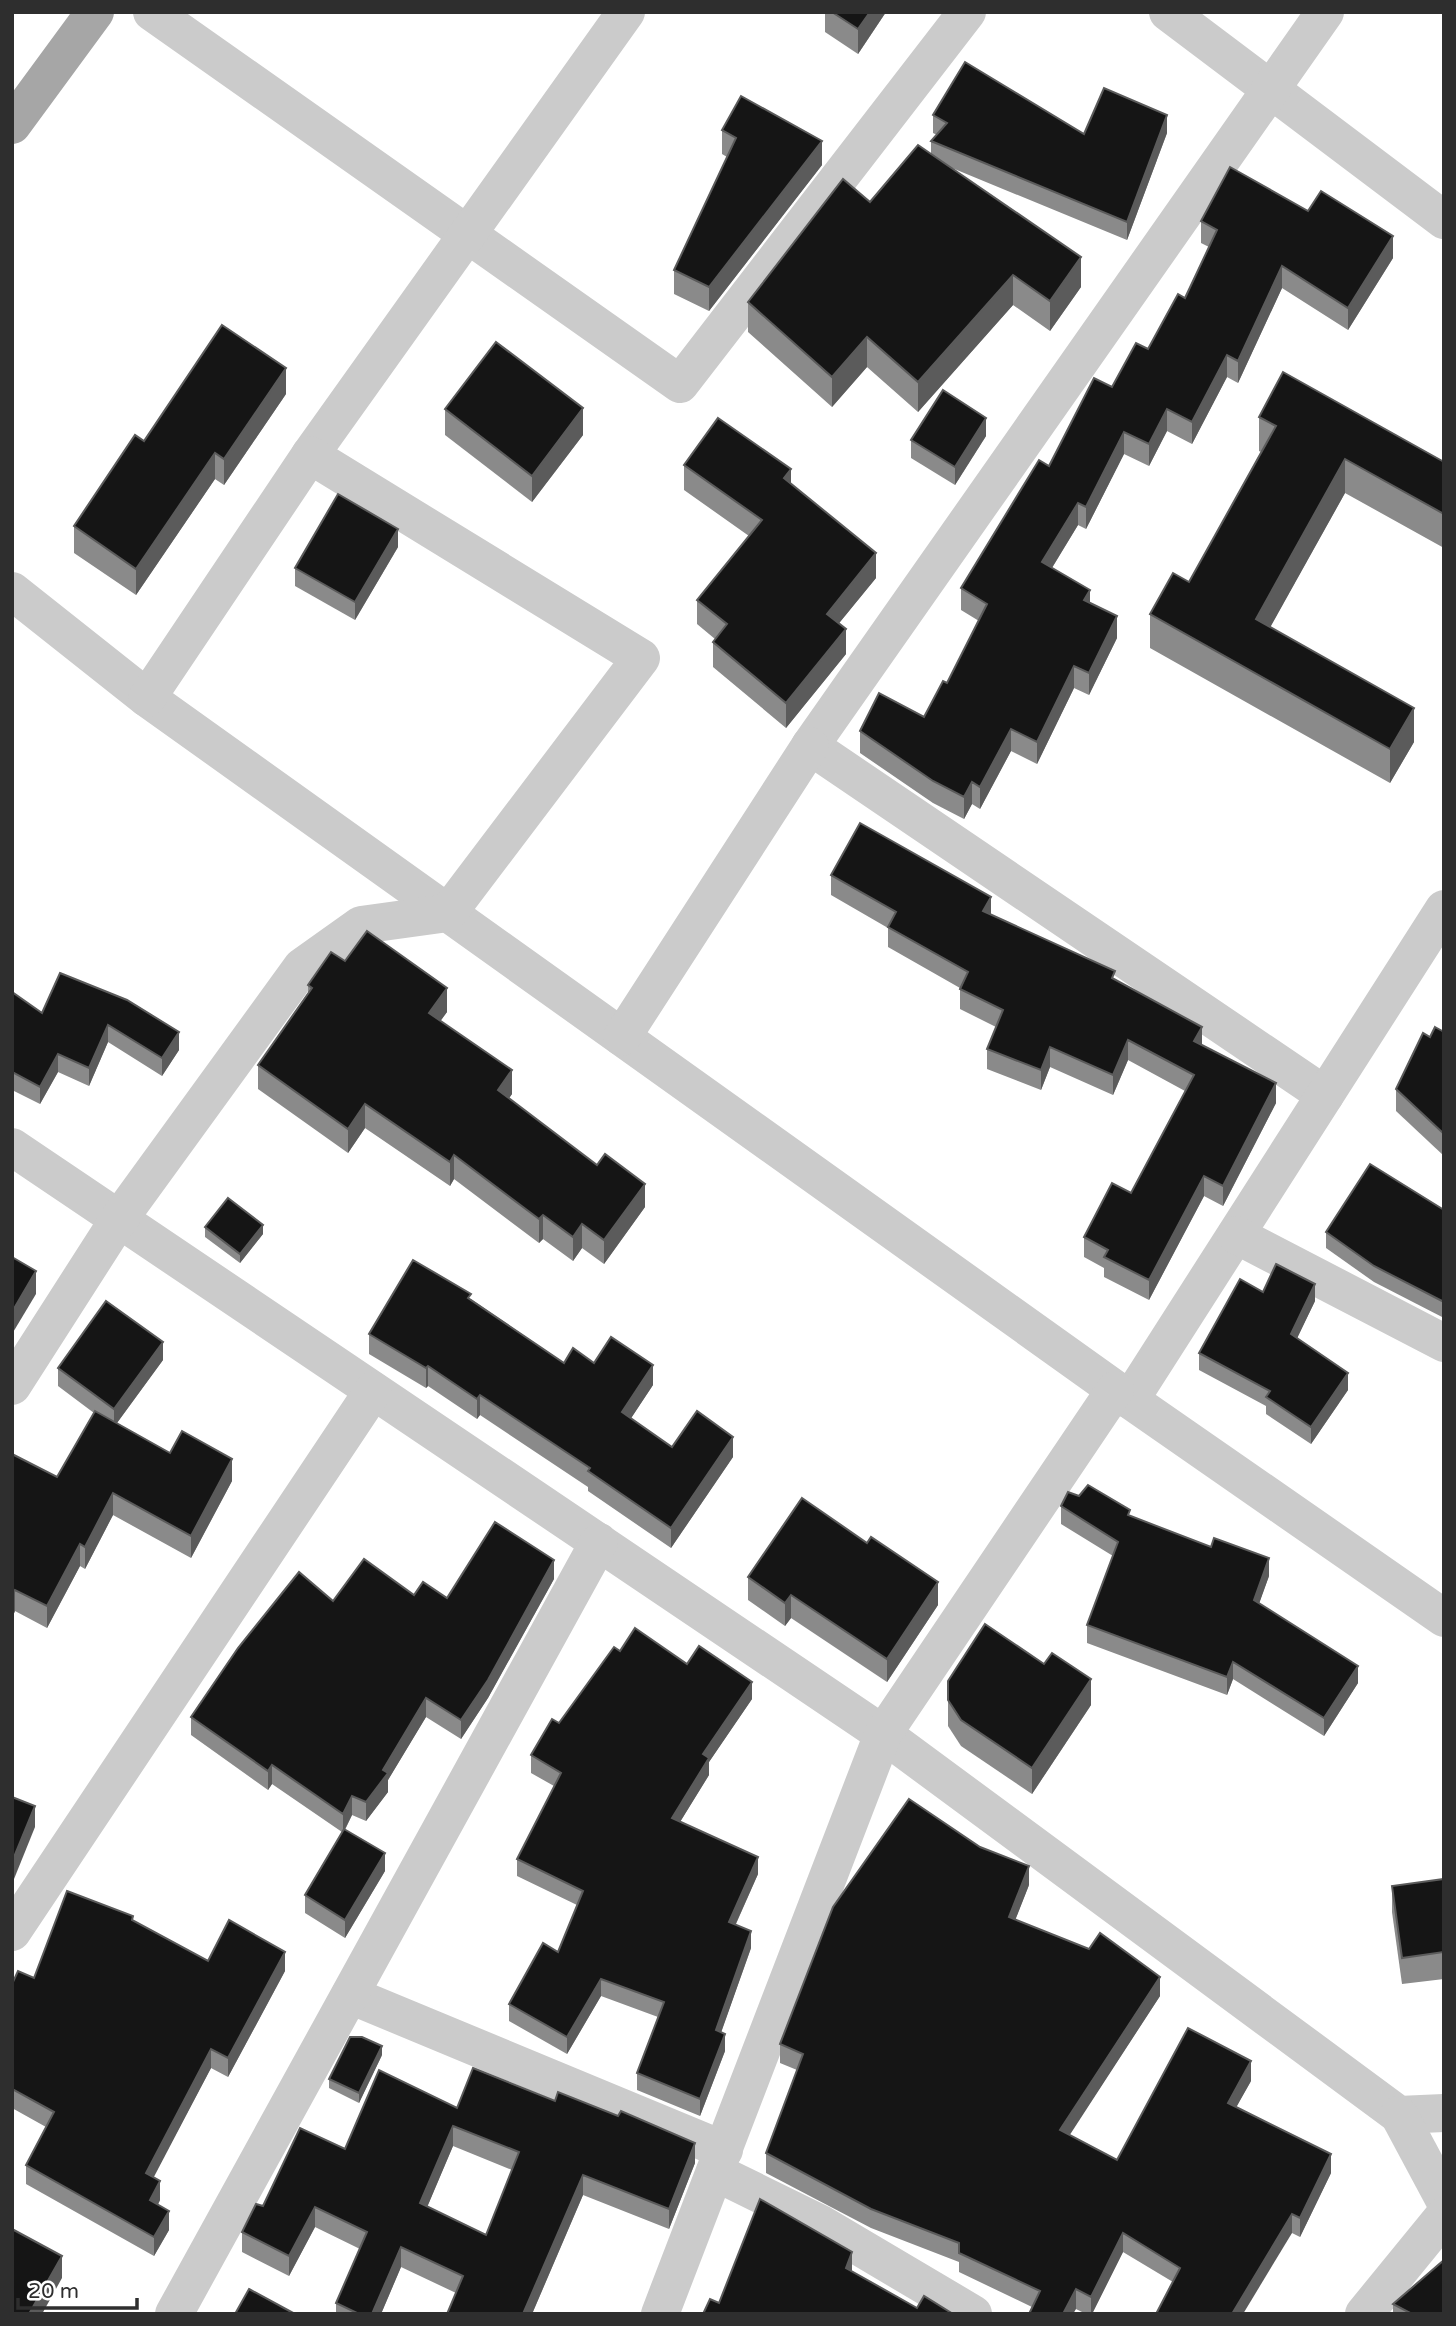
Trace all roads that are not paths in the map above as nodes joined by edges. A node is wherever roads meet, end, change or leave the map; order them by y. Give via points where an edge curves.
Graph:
1 (95, 12) edge
2 (152, 12) edge
3 (626, 12) edge
4 (967, 12) edge
5 (1168, 12) edge
6 (1325, 12) edge
7 (1269, 91) junction
8 (12, 125) edge
9 (1444, 220) edge
10 (467, 236) junction
11 (310, 455) junction
12 (12, 592) edge
13 (147, 698) junction
14 (810, 747) junction
15 (1444, 909) edge
16 (448, 913) junction
17 (622, 1038) junction
18 (1325, 1095) junction
19 (12, 1147) edge
20 (119, 1219) junction
21 (1236, 1235) junction
22 (1444, 1342) edge
23 (12, 1386) edge
24 (373, 1391) junction
25 (1122, 1395) junction
26 (599, 1542) junction
27 (1444, 1618) edge
28 (883, 1734) junction
29 (12, 1932) edge
30 (350, 1995) junction
31 (1444, 2113) edge
32 (1399, 2115) junction
33 (719, 2161) junction
34 (1444, 2199) edge
35 (1444, 2216) edge
36 (174, 2314) edge
37 (660, 2314) edge
38 (973, 2314) edge
39 (1364, 2314) edge

1 - 8 main road
2 - 10 street
3 - 10 street
4 - 10 street via 680,384
5 - 7 street
6 - 7 street
7 - 9 street
7 - 14 street
10 - 11 street
11 - 13 street
11 - 16 street via 641,658
12 - 13 street
13 - 16 street
14 - 17 street
14 - 18 street
15 - 18 street
16 - 17 street
16 - 20 street via 360,925 302,967
17 - 25 street
18 - 21 street
19 - 20 street
20 - 23 street
20 - 24 street
21 - 22 street
21 - 25 street
24 - 26 street
24 - 29 street
25 - 27 street
25 - 28 street
26 - 28 street
26 - 30 street
28 - 32 street
28 - 33 street
30 - 33 street
30 - 36 street
31 - 32 street
32 - 34 street
33 - 37 street
33 - 38 street
35 - 39 street

